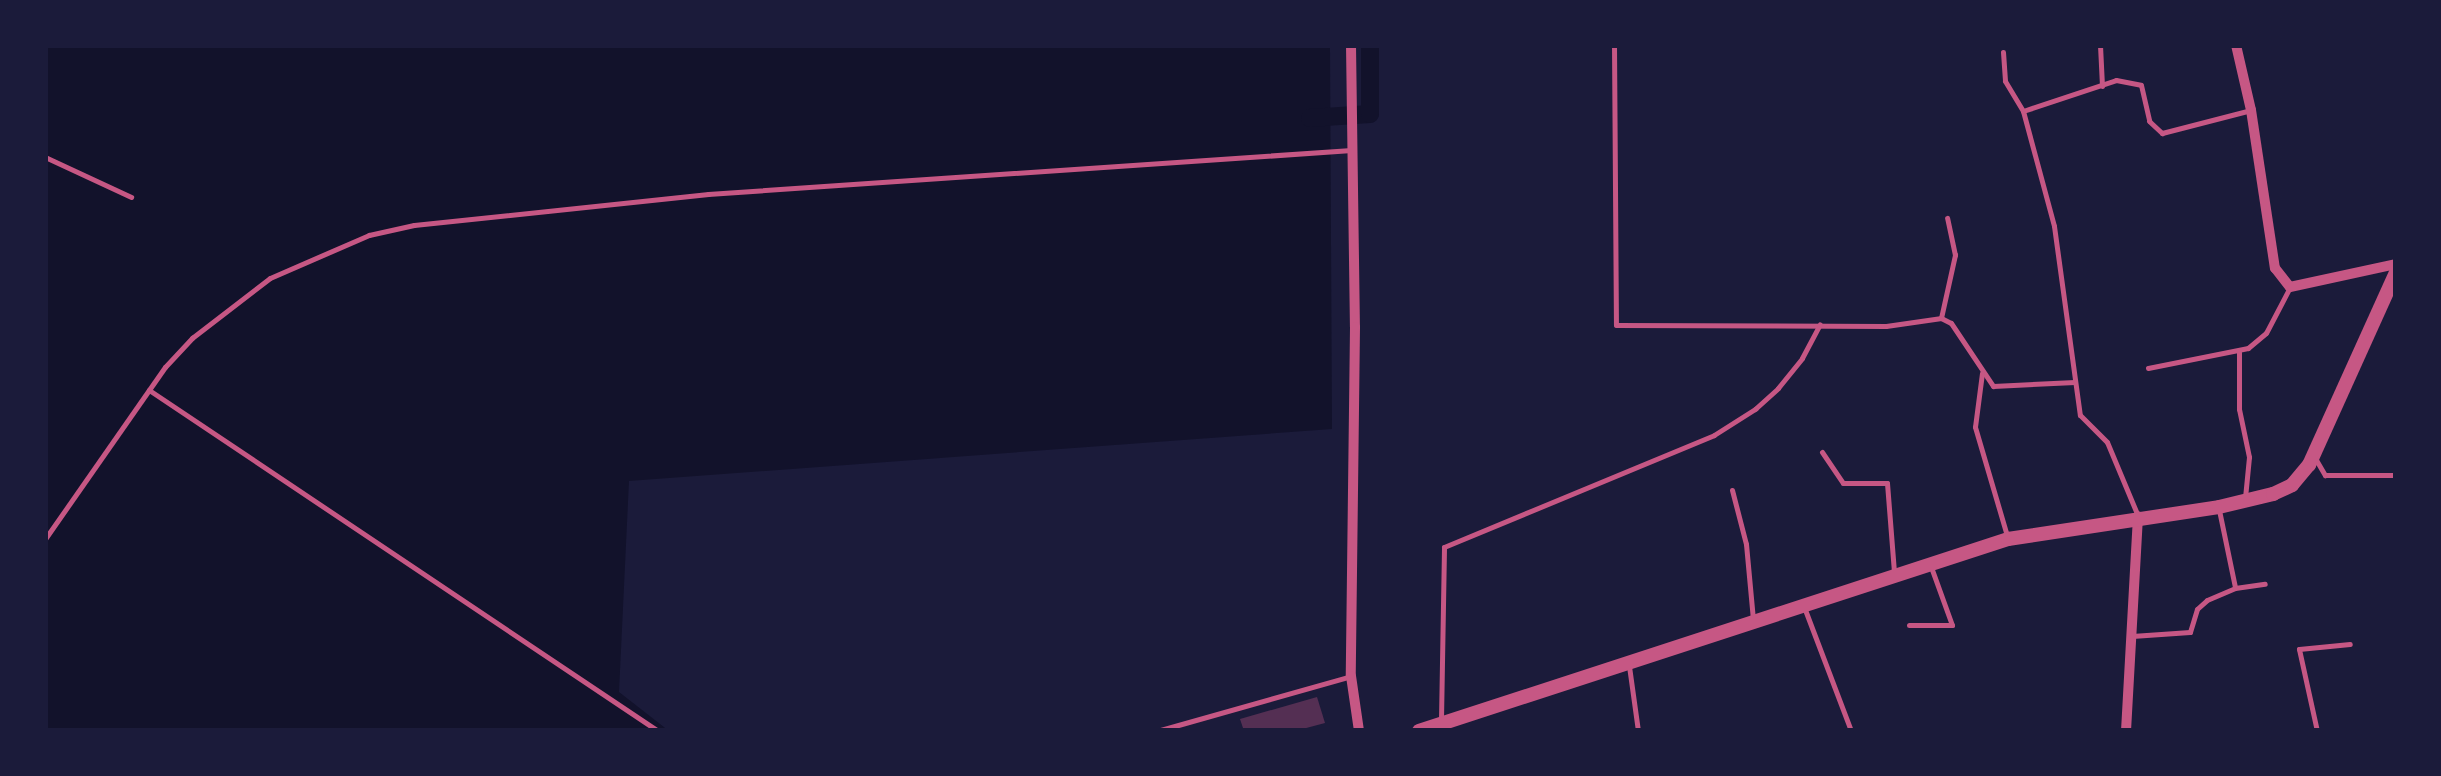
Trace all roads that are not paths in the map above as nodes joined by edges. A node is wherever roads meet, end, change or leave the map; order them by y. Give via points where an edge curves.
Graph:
1 (1351, 45) edge
2 (1614, 45) edge
3 (2100, 45) edge
4 (2236, 45) edge
5 (2003, 52) dead end
6 (2102, 86) junction
7 (2251, 110) junction
8 (2023, 111) junction
9 (1352, 150) junction
10 (45, 157) edge
11 (131, 197) dead end
12 (1947, 218) dead end
13 (2396, 264) edge
14 (2396, 272) edge
15 (2290, 287) junction
16 (1941, 318) junction
17 (1820, 324) junction
18 (2239, 352) junction
19 (2148, 368) dead end
20 (1983, 372) junction
21 (2075, 382) junction
22 (149, 390) junction
23 (1822, 452) dead end
24 (2314, 454) junction
25 (2396, 475) edge
26 (1732, 490) dead end
27 (2245, 500) junction
28 (2218, 507) junction
29 (2138, 516) junction
30 (45, 539) edge
31 (2008, 539) junction
32 (1931, 567) junction
33 (1895, 579) junction
34 (2265, 584) dead end
35 (2235, 588) junction
36 (1804, 607) junction
37 (1754, 622) junction
38 (1909, 625) dead end
39 (2129, 636) junction
40 (2350, 644) dead end
41 (1629, 662) junction
42 (1351, 676) junction
43 (1441, 723) junction
44 (658, 731) edge
45 (1157, 731) edge
46 (1360, 731) edge
47 (1419, 731) edge
48 (1638, 731) edge
49 (1850, 731) edge
50 (2126, 731) edge
51 (2317, 731) edge

1 - 9 street
2 - 17 lane via 1616,325
3 - 6 lane
4 - 7 street
5 - 8 lane via 2005,81
6 - 7 lane via 2116,80 2141,85 2150,121 2162,133
6 - 8 lane
7 - 15 street via 2270,257
8 - 21 lane via 2054,226
9 - 22 lane via 708,194 414,225 369,235 270,278 192,338
9 - 42 street
10 - 11 lane
12 - 16 lane via 1954,255
13 - 15 street
14 - 24 street
15 - 18 lane via 2266,334
16 - 17 lane via 1886,326
16 - 20 lane
17 - 43 lane via 1778,388 1714,435 1444,546
18 - 19 lane
18 - 27 lane via 2239,410 2249,457
20 - 21 lane via 1993,386
20 - 31 lane via 1975,427
21 - 29 lane via 2080,415 2107,442
22 - 30 lane
22 - 44 lane
23 - 33 lane via 1843,483 1887,483
24 - 25 lane via 2325,475
24 - 27 street via 2292,484
26 - 37 lane
27 - 28 street
28 - 29 street
28 - 35 lane
29 - 31 street
29 - 39 street
31 - 32 street
32 - 33 street
32 - 38 lane via 1952,625
33 - 36 street
34 - 35 lane
35 - 39 lane via 2201,604 2190,632
36 - 37 street
36 - 49 lane
37 - 41 street
39 - 50 street
40 - 51 lane via 2299,648
41 - 43 street
41 - 48 lane
42 - 45 lane
42 - 46 street
43 - 47 street

